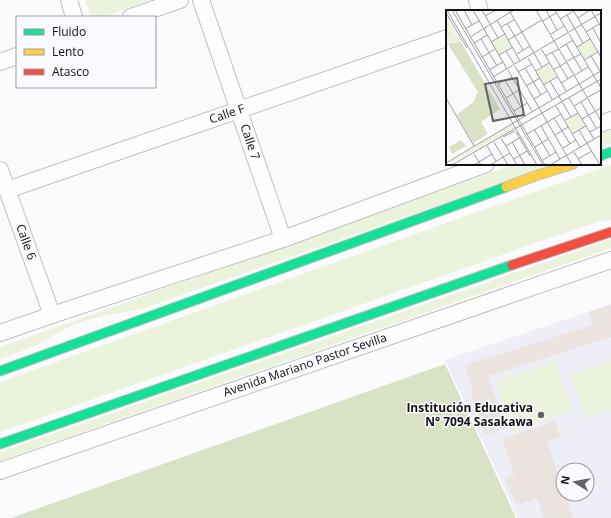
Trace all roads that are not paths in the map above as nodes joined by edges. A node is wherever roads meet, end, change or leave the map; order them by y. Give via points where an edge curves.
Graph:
1 (69, 0) edge
2 (180, 0) edge
3 (201, 0) edge
4 (476, 0) edge
5 (480, 10) edge
6 (74, 16) edge
7 (134, 16) edge
8 (446, 38) edge
9 (16, 56) edge
10 (0, 62) edge
11 (239, 110) junction
12 (611, 120) edge
13 (601, 124) edge
14 (611, 152) edge
15 (601, 156) edge
16 (483, 165) edge
17 (570, 165) edge
18 (0, 170) edge
19 (7, 190) junction
20 (611, 232) edge
21 (283, 239) junction
22 (611, 260) edge
23 (52, 315) junction
24 (0, 333) edge
25 (0, 371) edge
26 (0, 444) edge
27 (0, 472) edge

1 - 6 street
2 - 7 street
3 - 11 street, Calle 7
4 - 5 street
8 - 11 street, Calle F
9 - 10 street
11 - 19 street, Calle F
11 - 21 street, Calle 7
12 - 13 street
14 - 15 main road
16 - 21 street
17 - 25 main road
18 - 19 street, Calle 6
19 - 23 street, Calle 6
20 - 26 main road
21 - 23 street
22 - 27 street, Avenida Mariano Pastor Sevilla
23 - 24 street

